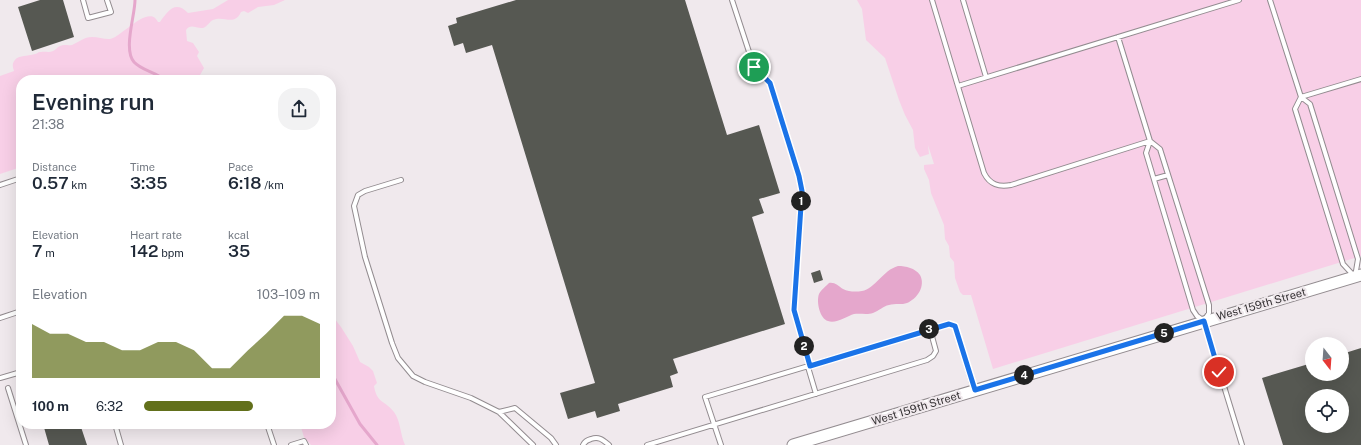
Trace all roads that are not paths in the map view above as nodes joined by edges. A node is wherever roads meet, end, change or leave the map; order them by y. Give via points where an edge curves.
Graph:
1 (83, 0) edge
2 (108, 0) edge
3 (732, 0) edge
4 (932, 0) edge
5 (963, 0) edge
6 (1240, 0) edge
7 (1270, 0) edge
8 (1118, 37) junction
9 (986, 77) junction
10 (1361, 79) edge
11 (958, 86) junction
12 (1301, 97) junction
13 (1150, 141) junction
14 (1168, 175) junction
15 (16, 179) edge
16 (1154, 179) junction
17 (402, 180) dead end
18 (0, 184) edge
19 (1358, 276) edge
20 (16, 313) edge
21 (0, 318) edge
22 (1204, 321) junction
23 (930, 329) junction
24 (809, 367) junction
25 (16, 373) edge
26 (0, 378) edge
27 (8, 388) dead end
28 (975, 390) junction
29 (816, 394) junction
30 (499, 412) junction
31 (16, 413) edge
32 (714, 425) junction
33 (21, 429) edge
34 (116, 429) edge
35 (269, 429) edge
36 (26, 445) edge
37 (121, 445) edge
38 (274, 445) edge
39 (291, 445) edge
40 (306, 445) edge
41 (533, 445) edge
42 (556, 445) edge
43 (583, 445) edge
44 (609, 445) edge
45 (647, 445) edge
46 (721, 445) edge
47 (793, 445) edge
48 (1242, 445) edge

1 - 2 lane via 88,18 111,12
3 - 24 lane via 754,67 770,83 799,176 802,191 794,310
4 - 11 lane
5 - 9 lane
6 - 8 lane
7 - 12 lane
8 - 9 lane
8 - 13 lane
9 - 11 lane
10 - 12 lane
11 - 13 lane via 984,173 987,179 997,186 1011,185
12 - 19 lane via 1310,104 1358,260
12 - 19 lane via 1295,109 1343,264
13 - 14 lane via 1160,149
13 - 16 lane via 1146,153
14 - 16 lane
14 - 22 lane via 1209,305 1209,313
15 - 18 lane
16 - 22 lane via 1193,310
17 - 30 lane via 365,191 358,195 354,206 366,257 398,358 414,376 425,382 471,398
19 - 22 street, West 159th Street
20 - 21 lane
22 - 28 street, West 159th Street
22 - 48 lane
23 - 24 lane
23 - 28 lane via 949,324 955,326
23 - 29 lane via 936,352 928,360
24 - 29 lane
24 - 32 lane via 705,398
25 - 26 lane
27 - 31 lane
28 - 47 street, West 159th Street
29 - 32 lane
30 - 41 lane
30 - 42 lane via 515,408
32 - 45 lane
32 - 46 lane
33 - 36 lane
34 - 37 lane
35 - 38 lane
39 - 40 lane via 304,441
43 - 44 lane via 587,440 596,437

